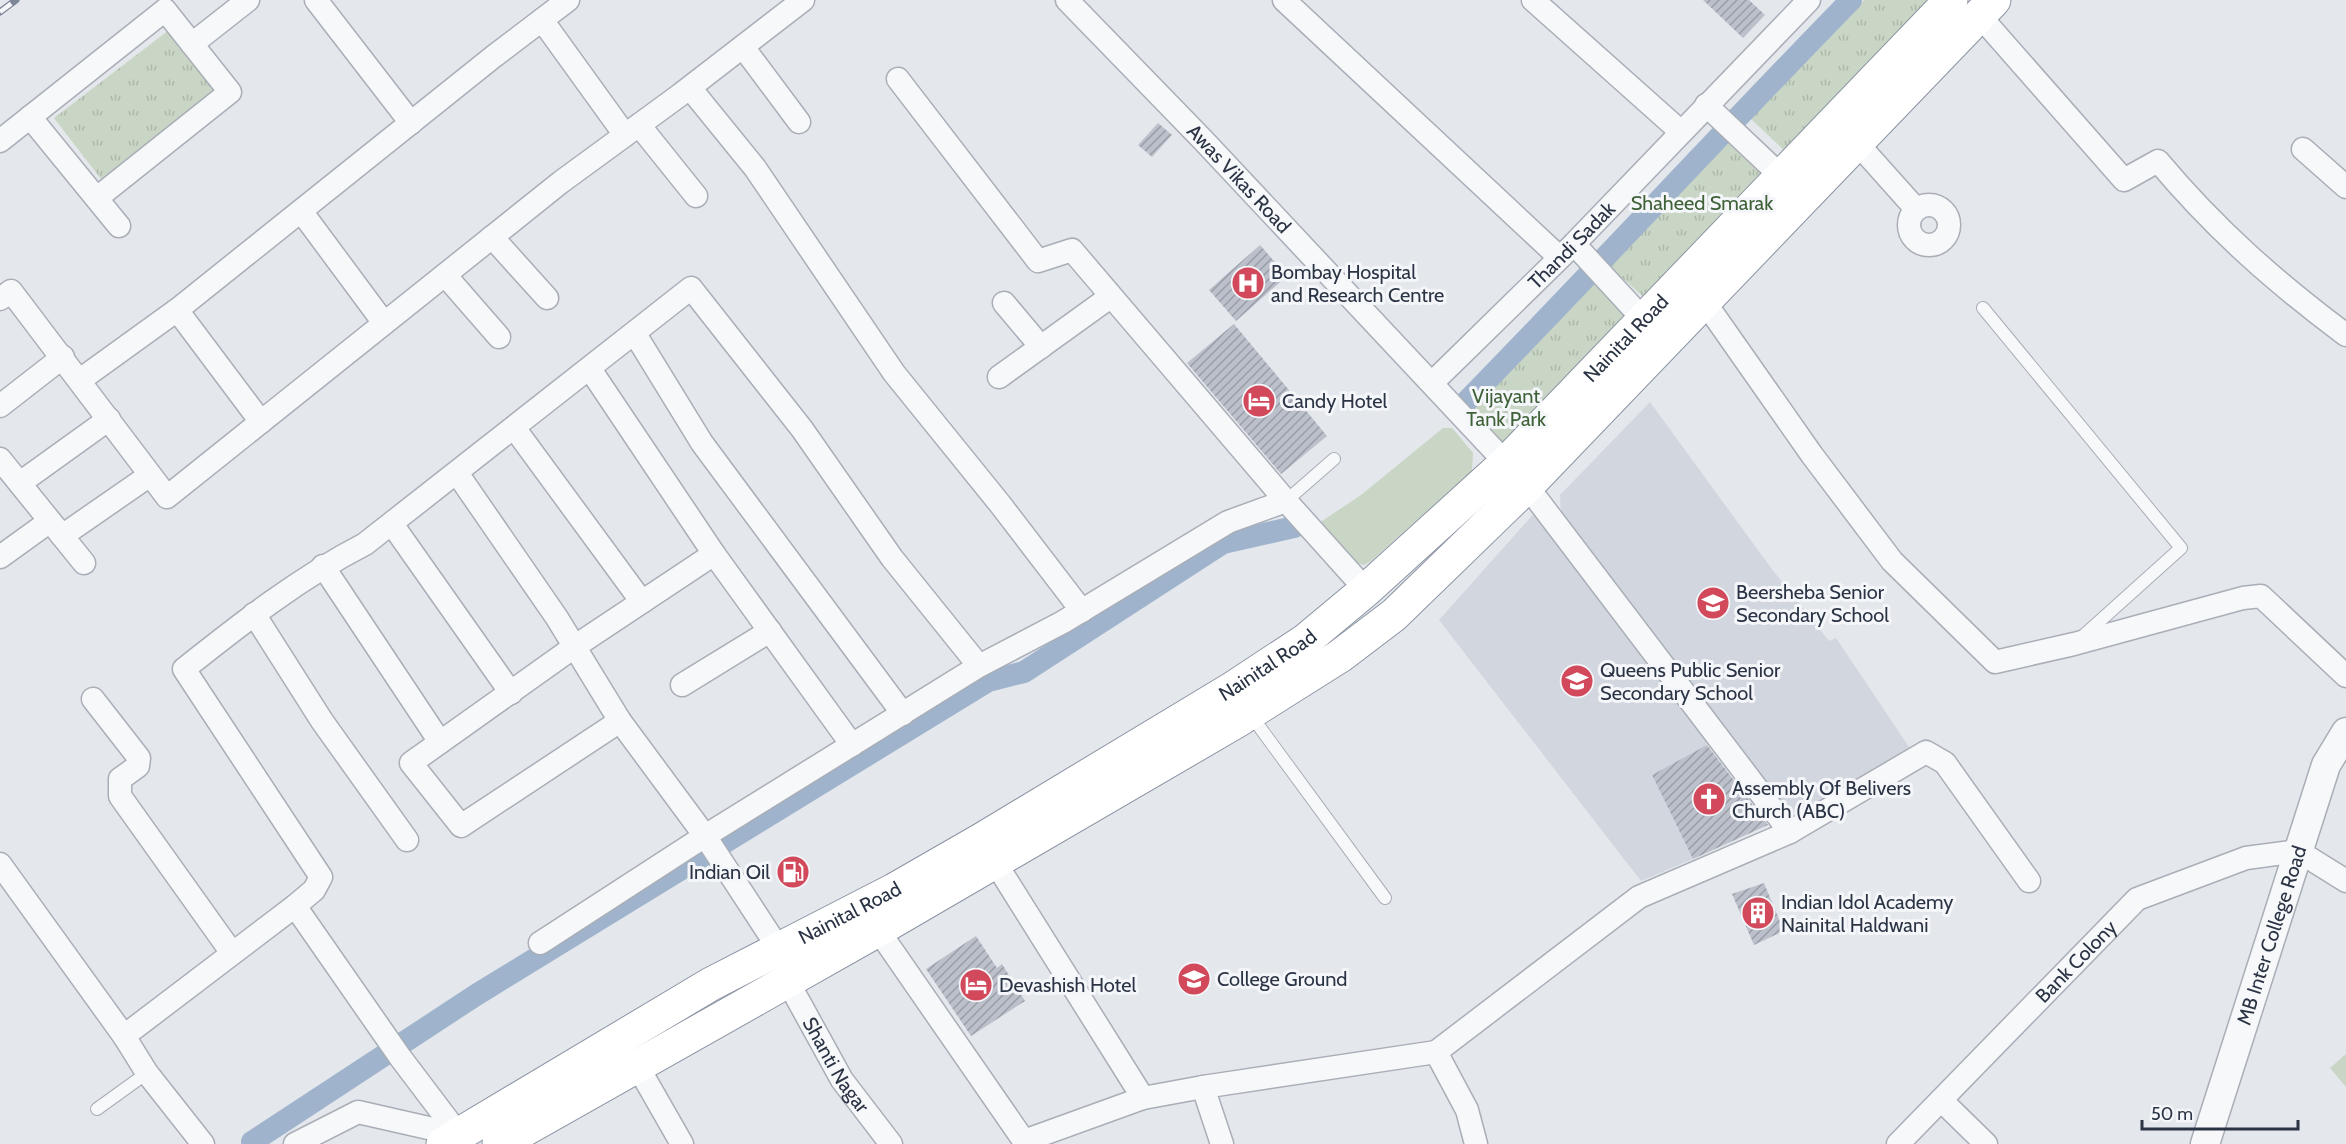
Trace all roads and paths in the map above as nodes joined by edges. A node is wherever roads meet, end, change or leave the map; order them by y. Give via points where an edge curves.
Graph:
1 (248, 0) edge
2 (316, 0) edge
3 (568, 0) edge
4 (803, 0) edge
5 (1067, 0) edge
6 (1284, 0) edge
7 (1533, 0) edge
8 (1809, 0) edge
9 (1951, 0) edge
10 (1987, 8) edge
11 (1308, 10) edge
12 (542, 20) junction
13 (192, 44) junction
14 (743, 47) junction
15 (898, 79) dead end
16 (690, 88) junction
17 (30, 117) junction
18 (1720, 118) junction
19 (799, 122) dead end
20 (411, 123) junction
21 (632, 130) junction
22 (1680, 131) junction
23 (0, 141) edge
24 (1857, 143) junction
25 (2303, 149) dead end
26 (1781, 176) junction
27 (2346, 187) edge
28 (696, 196) dead end
29 (98, 198) junction
30 (1916, 209) dead end
31 (301, 211) junction
32 (118, 226) dead end
33 (492, 237) junction
34 (1581, 259) junction
35 (445, 275) junction
36 (4, 288) edge
37 (1695, 290) junction
38 (1110, 297) junction
39 (548, 298) dead end
40 (1004, 303) dead end
41 (1983, 308) dead end
42 (177, 310) junction
43 (1644, 320) junction
44 (384, 323) junction
45 (635, 334) junction
46 (2346, 335) edge
47 (499, 337) dead end
48 (1041, 347) junction
49 (63, 357) junction
50 (590, 369) junction
51 (999, 377) dead end
52 (80, 380) junction
53 (1432, 383) junction
54 (0, 406) edge
55 (109, 419) junction
56 (261, 422) junction
57 (514, 429) junction
58 (1334, 459) dead end
59 (7, 470) edge
60 (457, 473) junction
61 (1517, 474) junction
62 (150, 475) junction
63 (1286, 501) junction
64 (392, 524) junction
65 (56, 528) junction
66 (714, 554) junction
67 (0, 557) edge
68 (84, 563) dead end
69 (323, 566) junction
70 (1366, 590) junction
71 (642, 602) junction
72 (1082, 610) junction
73 (254, 614) junction
74 (1390, 618) junction
75 (770, 631) junction
76 (2074, 644) junction
77 (574, 647) junction
78 (979, 666) junction
79 (2344, 672) edge
80 (682, 686) dead end
81 (511, 693) junction
82 (93, 699) dead end
83 (903, 714) junction
84 (1250, 714) junction
85 (620, 721) junction
86 (2346, 732) edge
87 (440, 742) junction
88 (852, 745) junction
89 (1790, 831) junction
90 (407, 840) dead end
91 (710, 844) junction
92 (2298, 851) junction
93 (995, 862) junction
94 (0, 864) edge
95 (2029, 881) dead end
96 (2346, 881) edge
97 (1385, 898) dead end
98 (296, 906) junction
99 (878, 930) junction
100 (540, 943) dead end
101 (779, 949) junction
102 (232, 953) junction
103 (788, 980) junction
104 (124, 1036) junction
105 (622, 1037) junction
106 (1436, 1053) junction
107 (638, 1067) junction
108 (147, 1073) junction
109 (1203, 1088) junction
110 (1143, 1098) junction
111 (1941, 1100) junction
112 (97, 1109) dead end
113 (456, 1141) edge
114 (1025, 1143) edge
115 (203, 1144) edge
116 (295, 1144) edge
117 (499, 1144) edge
118 (682, 1144) edge
119 (891, 1144) edge
120 (1222, 1144) edge
121 (1476, 1144) edge
122 (1898, 1144) edge
123 (1986, 1144) edge
124 (2205, 1144) edge

1 - 13 street
2 - 20 street
3 - 12 street
4 - 14 street
5 - 53 street, Awas Vikas Road
6 - 11 street
7 - 22 street
8 - 18 street, Thandi Sadak
9 - 26 highway, Nainital Road
10 - 24 highway, Nainital Road
10 - 46 street via 2124,180 2158,160 2225,236
11 - 34 street
12 - 20 street
12 - 21 street
13 - 17 street via 165,10
13 - 29 street via 230,92
14 - 16 street
14 - 19 street
15 - 38 street via 1038,261 1071,250
16 - 21 street
16 - 72 street via 755,168 894,373
17 - 23 street
17 - 29 street
18 - 22 street, Thandi Sadak
18 - 26 street
20 - 31 street
21 - 28 street
21 - 33 street
22 - 34 street, Thandi Sadak
24 - 30 street
24 - 37 highway, Nainital Road
25 - 27 street
26 - 37 highway, Nainital Road
29 - 32 street
31 - 42 street
31 - 44 street
33 - 35 street
33 - 39 street
34 - 43 street
34 - 53 street, Thandi Sadak
35 - 44 street
35 - 47 street
36 - 49 street
37 - 43 highway, Nainital Road
37 - 61 highway, Nainital Road
37 - 76 street via 1892,561 1995,662
38 - 48 street
38 - 63 street
40 - 48 street
41 - 76 lane via 2181,548
42 - 52 street
42 - 56 street
43 - 61 highway, Nainital Road
44 - 56 street
45 - 50 street
45 - 78 street via 691,288 802,429 892,558
45 - 83 street via 702,443
48 - 51 street
49 - 52 street
49 - 54 street
50 - 57 street
50 - 66 street
52 - 55 street
53 - 61 street, Awas Vikas Road
55 - 59 street
55 - 62 street
56 - 62 street via 167,497
57 - 60 street
57 - 71 street
58 - 63 lane
59 - 65 street
60 - 64 street
60 - 77 street
61 - 70 highway, Nainital Road
61 - 74 highway, Nainital Road
61 - 89 street, Awas Vikas Road
62 - 65 street
63 - 70 street
63 - 72 street via 1228,522
64 - 69 street via 365,544
64 - 81 street
65 - 67 street
65 - 68 street
66 - 71 street
66 - 75 street
69 - 73 street
69 - 87 street
70 - 74 highway
70 - 101 highway, Nainital Road via 1306,640 1230,690 923,873
71 - 77 street
72 - 78 street
73 - 90 street via 322,721
73 - 98 street via 183,669 321,877 314,890
74 - 84 highway, Nainital Road via 1340,656
75 - 80 street
75 - 88 street
76 - 79 street via 2260,596
77 - 81 street
77 - 85 street
78 - 83 street
81 - 87 street
82 - 102 street via 139,758 138,766 120,779 120,796
83 - 88 street
84 - 93 highway, Nainital Road
84 - 97 lane
85 - 87 street via 461,826 411,763
85 - 91 street
86 - 92 street, MB Inter College Road via 2326,765
88 - 91 street
89 - 95 street via 1926,753 1945,763
89 - 106 street via 1639,897
91 - 100 street
91 - 101 street
92 - 96 street
92 - 111 street, Bank Colony via 2246,858 2137,899
92 - 124 street, MB Inter College Road
93 - 99 highway, Nainital Road
93 - 110 street
94 - 104 street
98 - 102 street
98 - 113 street
99 - 103 highway, Nainital Road
99 - 114 street
101 - 105 highway, Nainital Road
102 - 104 street
103 - 107 highway, Nainital Road
103 - 119 street, Shanti Nagar via 842,1080
104 - 108 street
105 - 107 highway
105 - 113 highway, Nainital Road
106 - 109 street
106 - 121 street via 1467,1110
107 - 117 highway, Nainital Road
107 - 118 street
108 - 112 lane
108 - 115 street
109 - 110 street
109 - 120 street
110 - 114 street
111 - 122 street, Bank Colony
111 - 123 street
113 - 116 street via 358,1112

